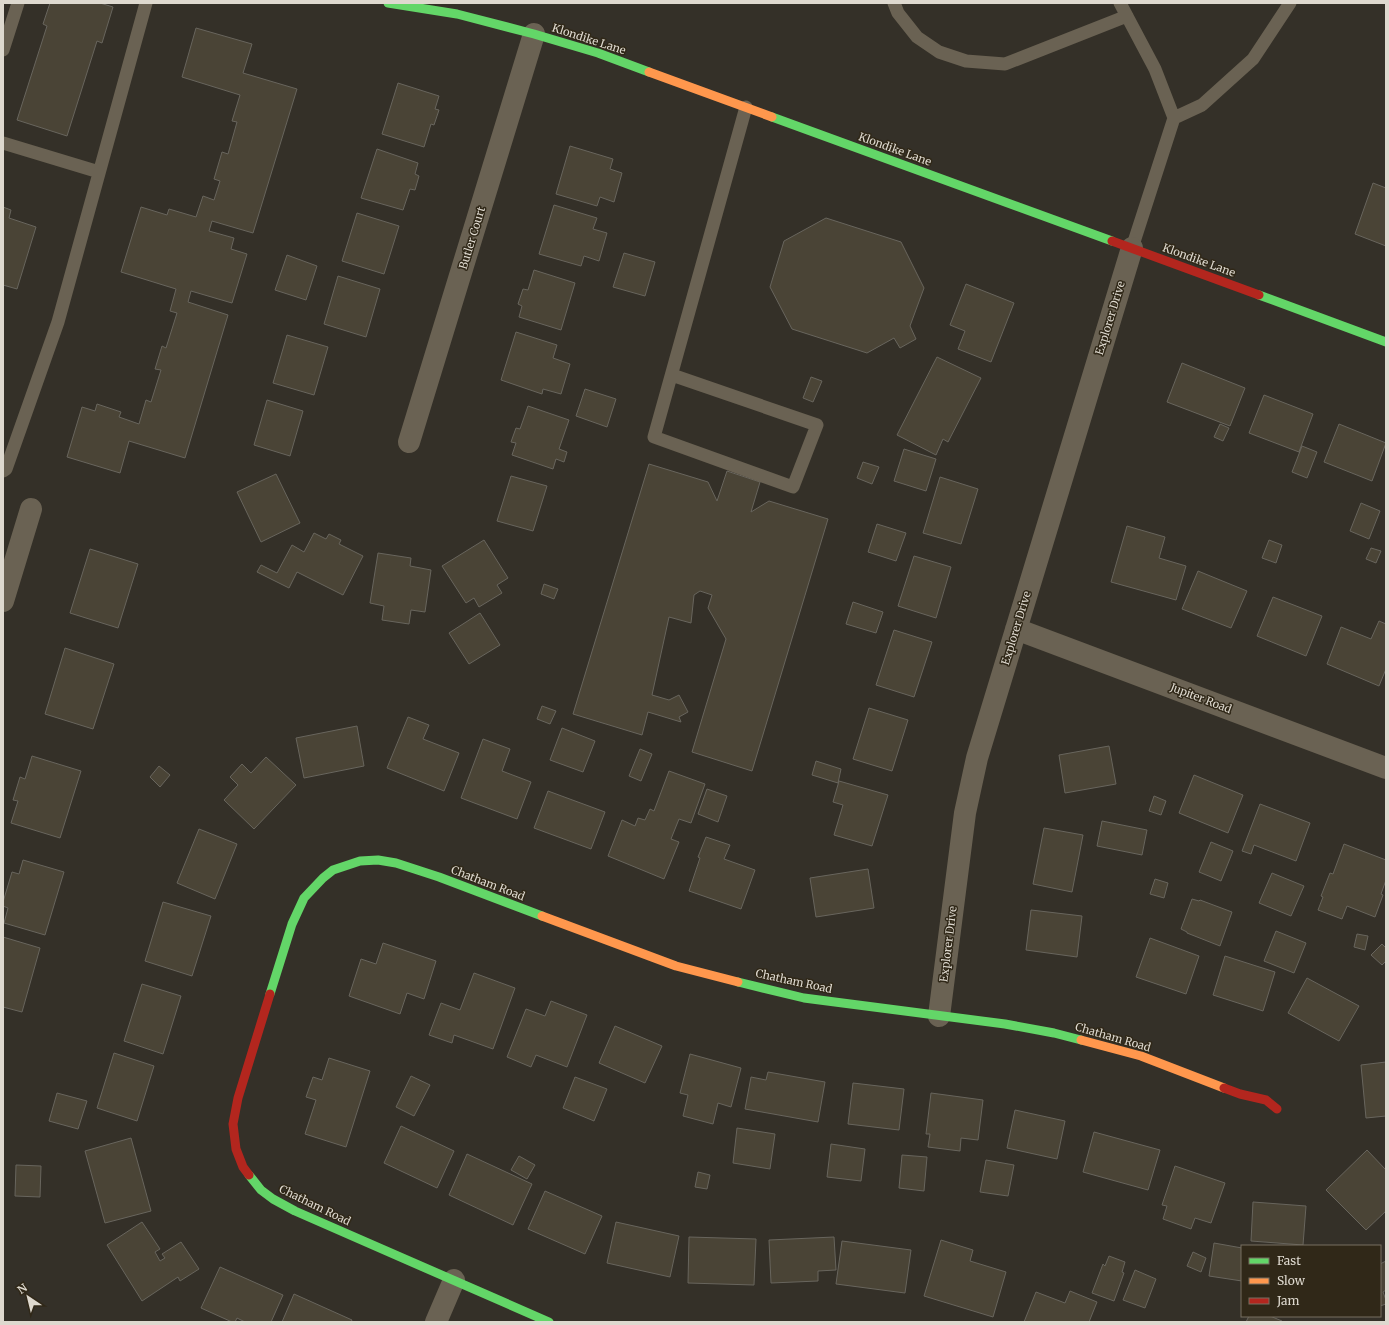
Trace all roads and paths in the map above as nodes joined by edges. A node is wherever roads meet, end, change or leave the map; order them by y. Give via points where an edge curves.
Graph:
1 (18, 3) edge
2 (146, 3) edge
3 (388, 3) edge
4 (894, 3) edge
5 (1120, 3) edge
6 (1290, 3) edge
7 (1127, 16) junction
8 (534, 34) junction
9 (3, 50) edge
10 (746, 107) junction
11 (1174, 118) junction
12 (3, 143) edge
13 (99, 172) junction
14 (1132, 248) junction
15 (1386, 342) edge
16 (672, 375) junction
17 (409, 442) dead end
18 (3, 471) edge
19 (32, 509) dead end
20 (3, 601) edge
21 (1016, 629) junction
22 (1386, 768) edge
23 (939, 1016) junction
24 (1277, 1108) dead end
25 (454, 1280) junction
26 (436, 1322) edge
27 (549, 1322) edge

1 - 9 lane
2 - 13 lane
3 - 8 street, Klondike Lane via 457,14
4 - 7 lane via 898,14 917,37 939,52 966,61 1004,64
5 - 7 lane
6 - 11 lane via 1253,59 1202,105
7 - 11 lane via 1155,69
8 - 10 street, Klondike Lane via 598,53
8 - 17 street, Butler Court
10 - 14 street, Klondike Lane
10 - 16 lane
11 - 14 lane
12 - 13 lane
13 - 18 lane via 58,322 6,469
14 - 15 street, Klondike Lane
14 - 21 street, Explorer Drive
16 - 16 lane via 654,437 793,487 817,425
19 - 20 street
21 - 22 street, Jupiter Road
21 - 23 street, Explorer Drive via 977,758 965,813
23 - 24 street, Chatham Road via 1054,1033 1141,1056 1240,1094 1266,1100
23 - 25 street, Chatham Road via 804,998 676,966 396,863 360,861 334,870 304,898 292,924 238,1098 233,1124 236,1149 243,1167 261,1190 273,1199
25 - 26 street
25 - 27 street, Chatham Road

